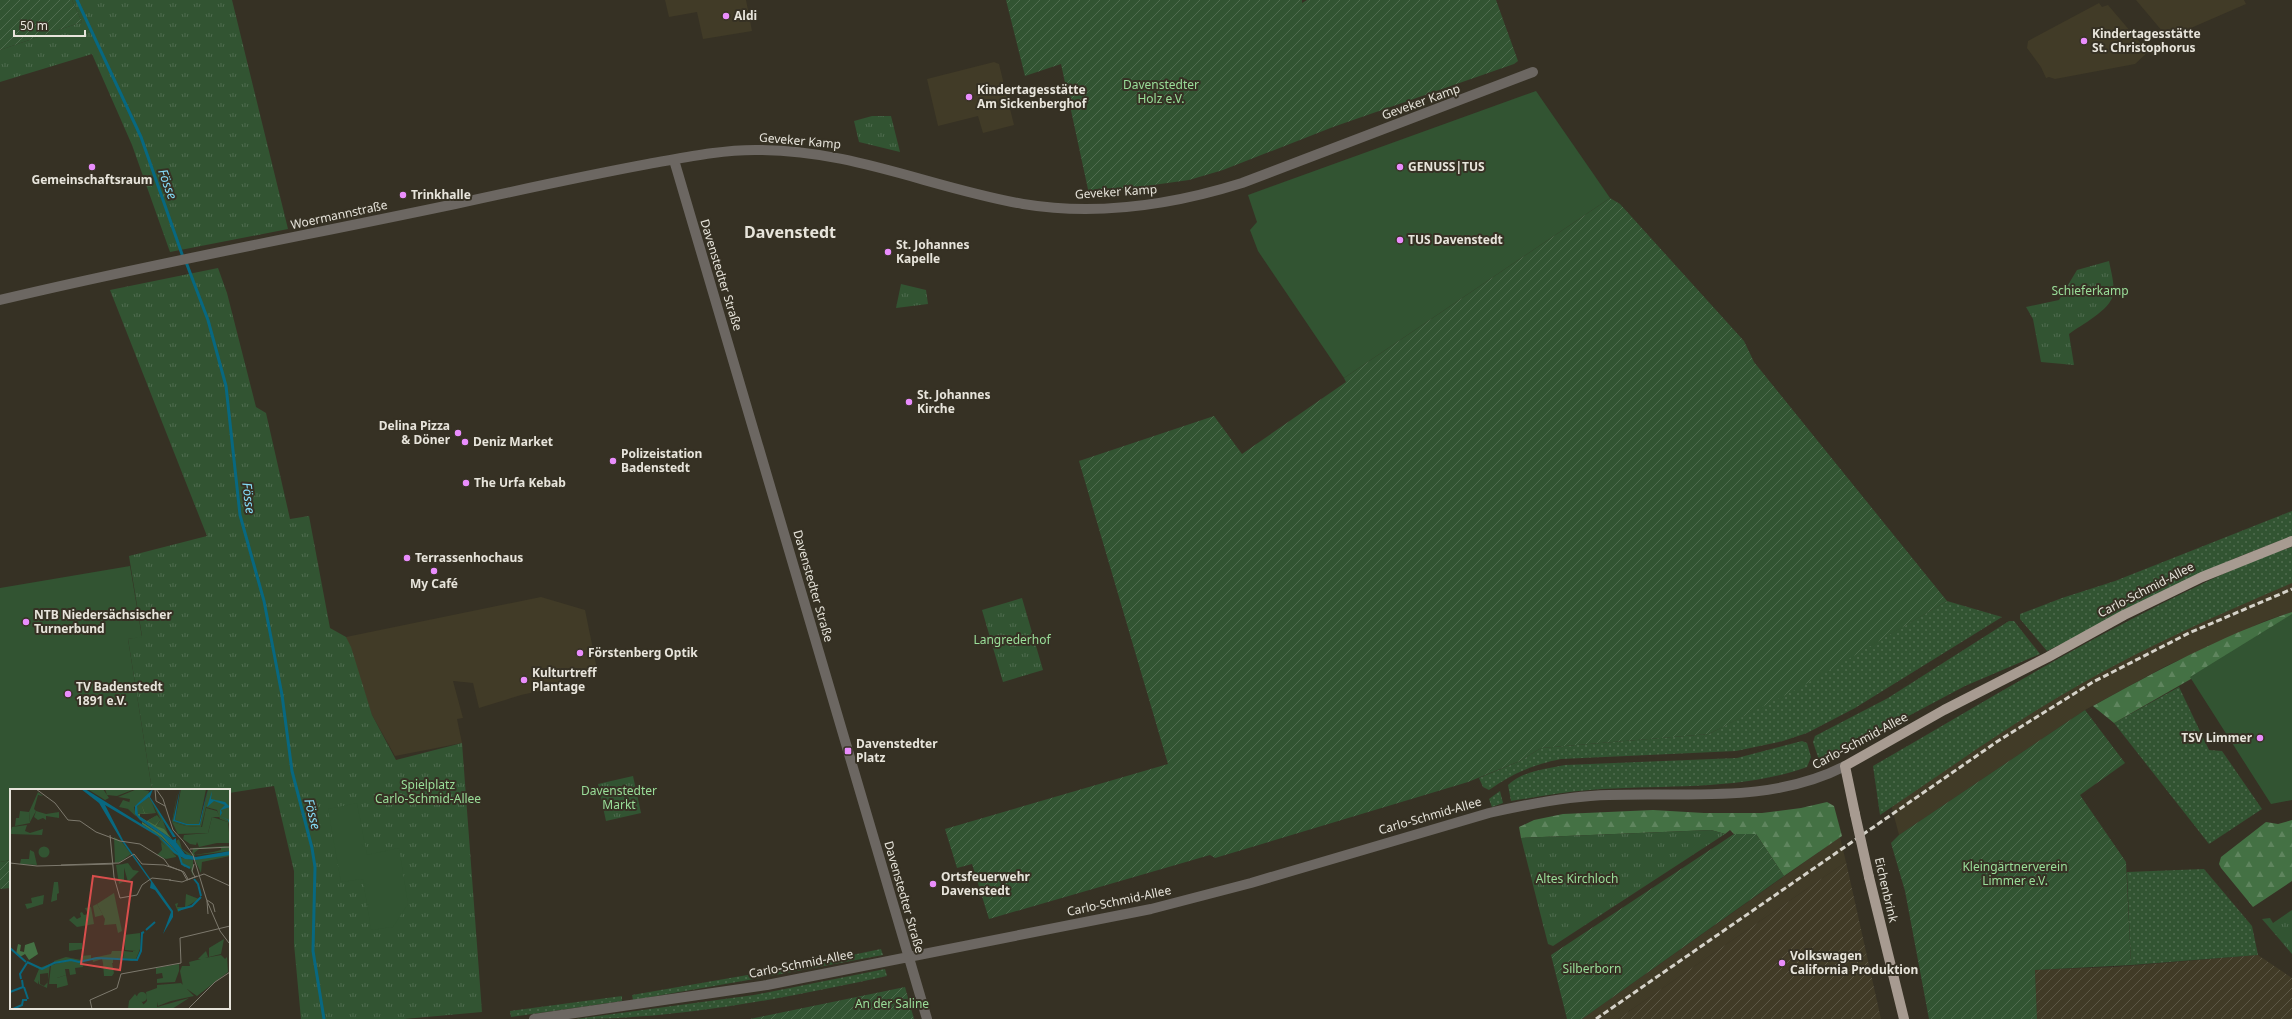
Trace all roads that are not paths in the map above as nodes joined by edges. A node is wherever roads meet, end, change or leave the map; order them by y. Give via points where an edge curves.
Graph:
1 (1533, 72) dead end
2 (684, 158) joint
3 (674, 160) junction
4 (0, 300) edge
5 (2292, 540) edge
6 (1844, 766) junction
7 (908, 957) junction
8 (534, 1019) edge
9 (927, 1019) edge
10 (1904, 1019) edge

1 - 2 street, Geveker Kamp via 1242,183 1184,199 1134,206 1079,208 1024,204 974,193 864,162 816,154 755,150
2 - 3 street, Woermannstraße
3 - 4 street, Woermannstraße via 605,172 191,259 101,275
3 - 7 street, Davenstedter Straße
5 - 6 main road, Carlo-Schmid-Allee via 2156,599 1944,710
6 - 7 street, Carlo-Schmid-Allee via 1810,781 1759,792 1580,796 1527,804 1201,897
6 - 10 main road, Eichenbrink, bridge
7 - 8 street, Carlo-Schmid-Allee via 766,985
7 - 9 street, Davenstedter Straße

